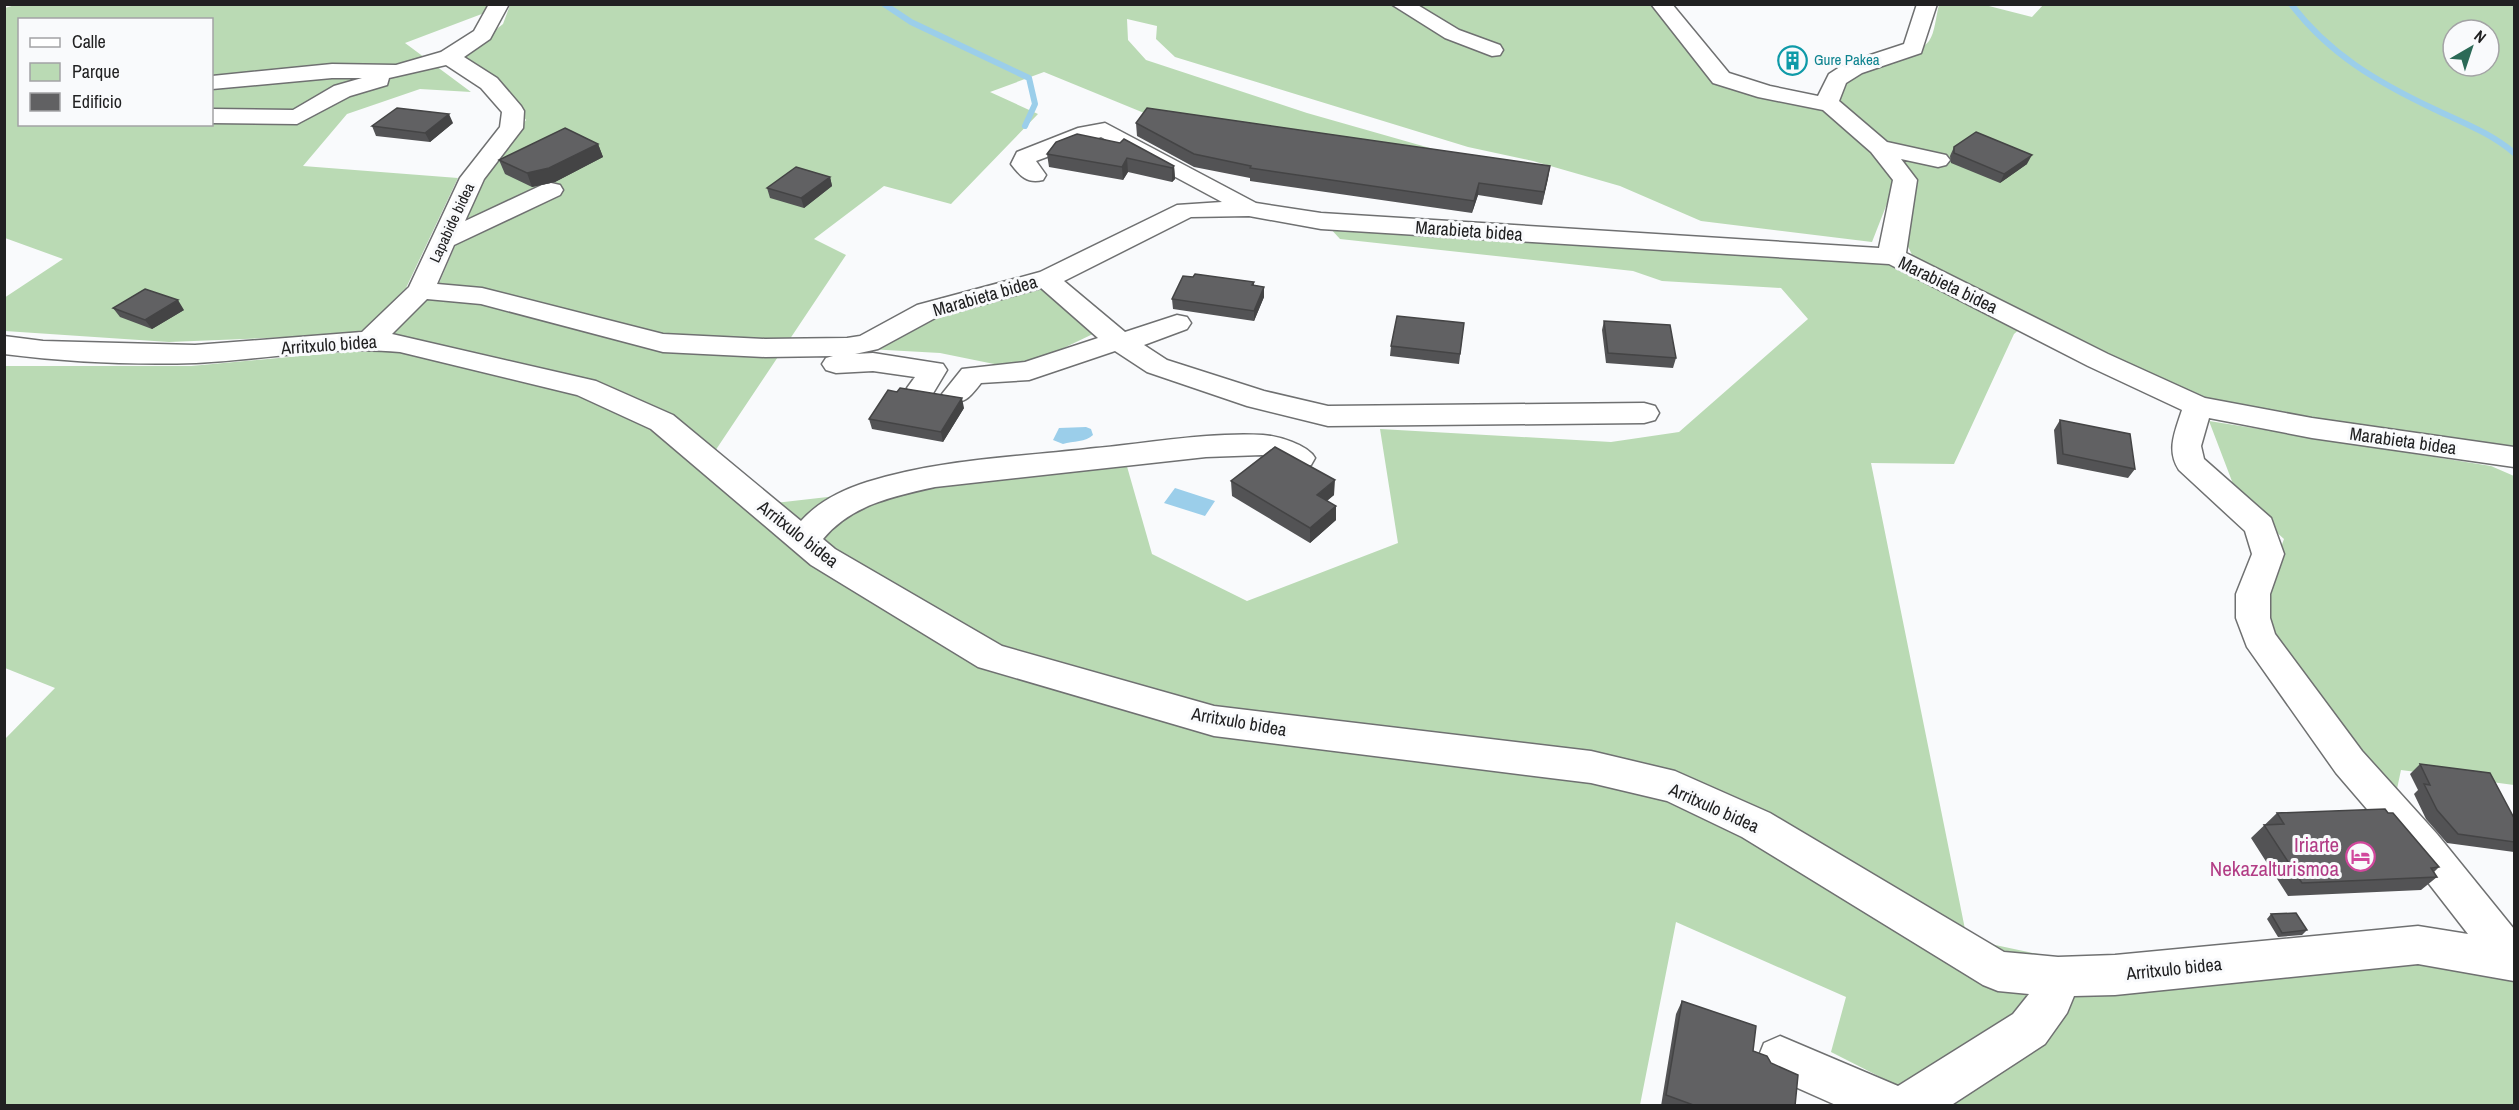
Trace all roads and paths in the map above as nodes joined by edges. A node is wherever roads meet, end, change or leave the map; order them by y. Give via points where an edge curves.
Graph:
1 (500, 4) edge
2 (1401, 4) edge
3 (1661, 4) edge
4 (1927, 4) edge
5 (1492, 50) dead end
6 (449, 57) junction
7 (397, 72) junction
8 (213, 82) edge
9 (1830, 105) junction
10 (213, 116) edge
11 (1138, 127) edge
12 (1105, 130) junction
13 (1879, 147) junction
14 (1938, 160) dead end
15 (1034, 175) dead end
16 (550, 190) edge
17 (1248, 209) junction
18 (443, 242) junction
19 (1894, 257) junction
20 (1049, 278) junction
21 (421, 290) junction
22 (1177, 323) dead end
23 (370, 340) junction
24 (1120, 342) junction
25 (4, 345) edge
26 (765, 348) junction
27 (922, 388) dead end
28 (957, 394) dead end
29 (2198, 406) junction
30 (1644, 413) dead end
31 (2514, 457) edge
32 (1300, 458) edge
33 (803, 541) junction
34 (2514, 962) edge
35 (2058, 976) junction
36 (1780, 1058) dead end
37 (1892, 1106) edge
38 (1908, 1106) edge

1 - 6 street via 483,35
2 - 5 street via 1452,34
3 - 9 street via 1720,78
4 - 9 street via 1913,48 1854,68 1838,79 1827,102
6 - 7 street
6 - 18 street, Lapabide bidea via 489,83 513,111 511,128 472,178
7 - 8 street via 332,70
7 - 10 street via 342,91 297,117
9 - 13 street
11 - 12 street via 1120,124
12 - 15 street via 1086,133 1025,157 1023,164
12 - 17 street
13 - 14 street
13 - 19 street via 1905,180 1892,249
16 - 18 street
17 - 19 street, Marabieta bidea via 1321,221
17 - 20 street, Marabieta bidea via 1186,210
18 - 21 street, Lapabide bidea
19 - 29 street, Marabieta bidea
20 - 24 street via 1051,284
20 - 26 street, Marabieta bidea via 927,311 868,343
21 - 23 street, Lapabide bidea
21 - 26 street, Marabieta bidea via 482,296 663,343
22 - 24 street
23 - 25 street, Arritxulo bidea via 195,354 43,350
23 - 33 street, Arritxulo bidea via 586,388 662,422
24 - 28 street via 1094,347 1029,371 972,375
24 - 30 street via 1156,366 1257,399 1328,416
26 - 27 street via 800,362 873,362 933,370
29 - 31 street, Marabieta bidea via 2312,428
29 - 34 street via 2186,446 2190,463 2260,526 2268,554 2253,594 2253,618 2259,638 2349,762 2423,846
32 - 33 street via 1264,445 1206,447 935,477 891,485 853,500 827,514
33 - 35 street, Arritxulo bidea via 823,557 991,657 1214,721 1591,767 1675,787 1756,825 1998,970
34 - 35 street, Arritxulo bidea via 2418,945 2115,975
35 - 38 street via 2052,999 2029,1029
36 - 37 street

